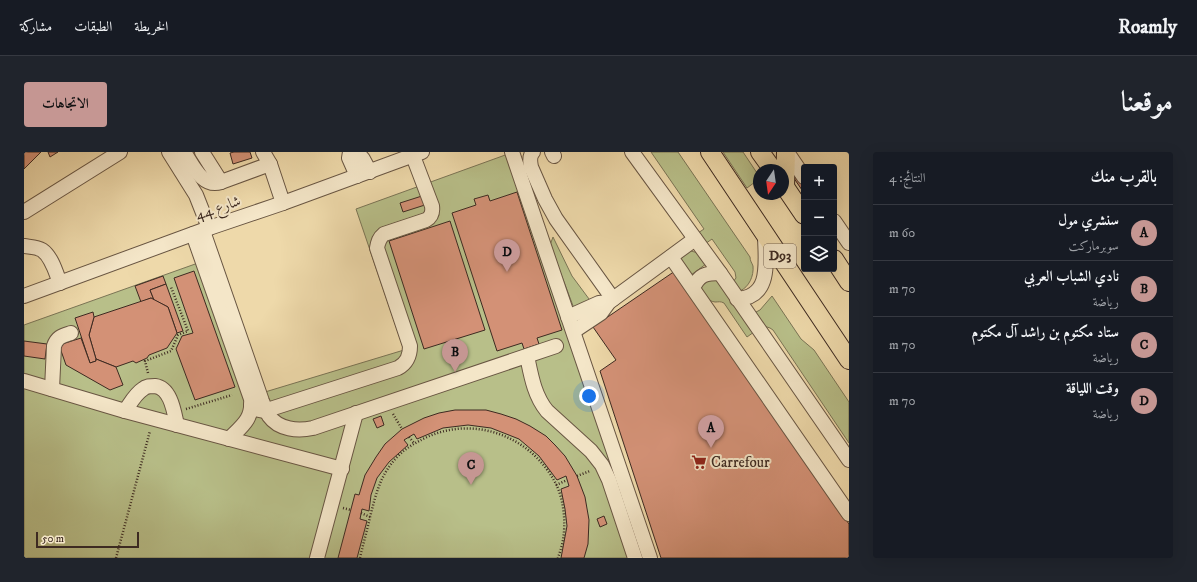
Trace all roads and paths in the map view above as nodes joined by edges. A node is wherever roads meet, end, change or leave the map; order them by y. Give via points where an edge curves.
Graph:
1 (120, 152) edge
2 (169, 152) edge
3 (202, 152) edge
4 (350, 152) edge
5 (357, 152) edge
6 (512, 152) edge
7 (533, 152) edge
8 (632, 152) edge
9 (710, 152) edge
10 (760, 152) edge
11 (786, 152) edge
12 (186, 154) edge
13 (418, 154) edge
14 (266, 158) edge
15 (769, 164) edge
16 (785, 164) edge
17 (364, 174) junction
18 (801, 174) edge
19 (221, 182) junction
20 (789, 192) edge
21 (283, 203) junction
22 (801, 210) edge
23 (24, 212) edge
24 (837, 225) edge
25 (202, 231) junction
26 (765, 234) junction
27 (695, 239) junction
28 (849, 243) edge
29 (24, 246) edge
30 (671, 257) junction
31 (837, 264) edge
32 (720, 273) junction
33 (849, 282) edge
34 (60, 284) junction
35 (171, 287) dead end
36 (693, 288) junction
37 (24, 296) edge
38 (737, 299) junction
39 (611, 301) junction
40 (568, 317) junction
41 (829, 330) junction
42 (574, 331) junction
43 (71, 333) dead end
44 (849, 335) edge
45 (556, 346) dead end
46 (527, 356) junction
47 (849, 360) edge
48 (24, 382) edge
49 (151, 386) junction
50 (52, 389) junction
51 (232, 395) dead end
52 (251, 405) junction
53 (266, 410) junction
54 (125, 411) junction
55 (356, 413) junction
56 (153, 419) junction
57 (176, 419) junction
58 (409, 437) dead end
59 (229, 439) junction
60 (414, 443) junction
61 (849, 460) edge
62 (342, 469) junction
63 (567, 480) dead end
64 (556, 485) junction
65 (361, 513) dead end
66 (849, 514) edge
67 (370, 517) junction
68 (116, 558) edge
69 (316, 558) edge
70 (360, 558) edge
71 (558, 558) edge
72 (635, 558) edge
73 (650, 558) edge

1 - 23 street
2 - 25 street via 196,195
3 - 19 street
4 - 17 street via 349,158
5 - 17 street via 363,159
6 - 40 street
7 - 39 street via 531,167 550,210
8 - 27 street
9 - 26 main road, D93
10 - 15 main road
11 - 16 main road
11 - 18 street
12 - 19 street via 204,179 212,183
13 - 17 street, شارع 44
13 - 53 street via 432,206 432,215 426,220 384,234 377,248 408,341 409,357 398,368
14 - 19 street
14 - 21 street
17 - 21 street, شارع 44
20 - 22 main road
21 - 25 street, شارع 44
24 - 28 street
25 - 34 street, شارع 44
25 - 52 street
25 - 53 street
26 - 38 street via 765,274 762,285 750,297
26 - 41 main road, D93
27 - 30 street
27 - 32 street
29 - 34 street via 38,248 49,257
30 - 36 street
30 - 39 street
31 - 33 main road
32 - 36 street via 707,273
32 - 38 street
34 - 37 street, شارع 44
35 - 49 path via 188,331 178,335 171,351 145,361
36 - 66 street
38 - 61 street
39 - 40 street via 595,304
39 - 42 street via 601,312
40 - 42 street
41 - 44 main road
41 - 47 main road, D93
42 - 73 street
43 - 50 street via 61,337 54,346
45 - 46 street
46 - 55 street
46 - 72 street via 537,395 542,404 602,465
48 - 50 street
49 - 54 street via 139,392
49 - 57 street via 164,390
50 - 54 street
51 - 57 path
52 - 53 street via 259,410
52 - 59 street via 248,420
53 - 55 street via 278,424 289,429 301,430
54 - 56 street
55 - 62 street
56 - 57 street
56 - 68 path
57 - 59 street
58 - 60 path
59 - 62 street
60 - 64 path via 439,432 462,428 485,430 507,437 535,455
60 - 67 path via 397,458 380,483
62 - 69 street
63 - 64 path
64 - 71 path via 564,521 563,540
65 - 67 path
67 - 70 path

